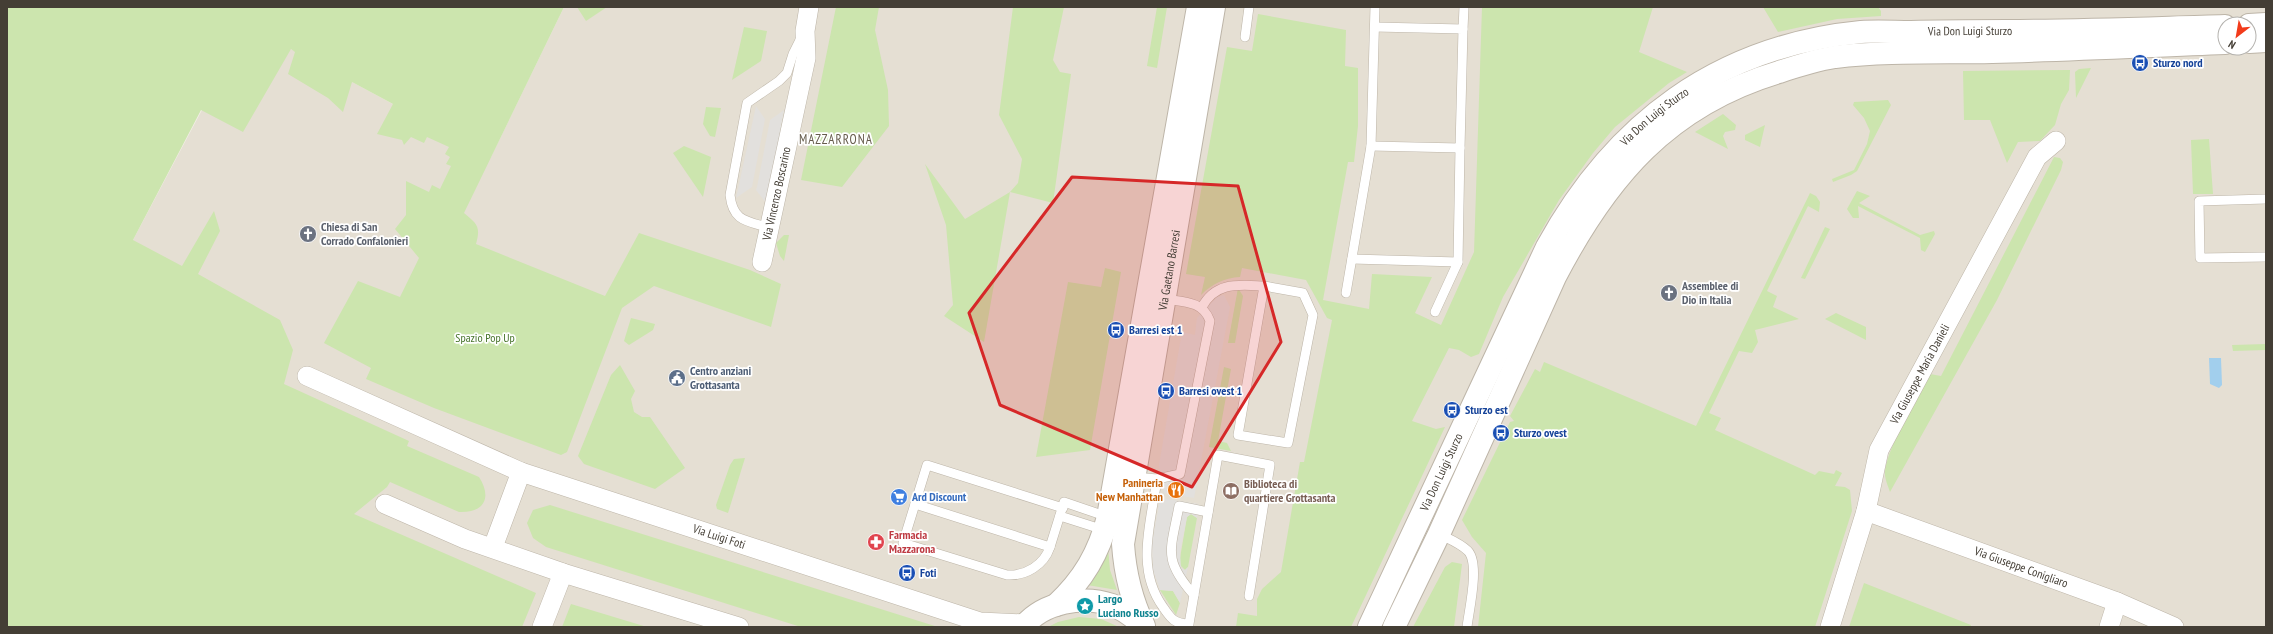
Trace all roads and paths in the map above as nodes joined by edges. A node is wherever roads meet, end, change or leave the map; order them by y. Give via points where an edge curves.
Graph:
1 (809, 7) edge
2 (1198, 7) edge
3 (1214, 7) edge
4 (1250, 7) edge
5 (1375, 7) edge
6 (1464, 7) edge
7 (2217, 26) edge
8 (1375, 27) junction
9 (1463, 29) junction
10 (805, 31) junction
11 (1245, 37) dead end
12 (2217, 43) edge
13 (2056, 141) dead end
14 (1371, 146) junction
15 (1460, 148) junction
16 (2266, 199) edge
17 (770, 228) junction
18 (2266, 257) edge
19 (1352, 259) junction
20 (762, 262) dead end
21 (1458, 262) junction
22 (1264, 286) junction
23 (1346, 292) dead end
24 (1165, 299) junction
25 (1202, 307) junction
26 (1435, 312) dead end
27 (307, 376) dead end
28 (521, 472) junction
29 (1134, 477) junction
30 (1157, 479) junction
31 (385, 504) dead end
32 (915, 504) junction
33 (1866, 511) junction
34 (1061, 512) junction
35 (1208, 512) junction
36 (1106, 524) junction
37 (1439, 534) junction
38 (493, 547) junction
39 (1050, 547) junction
40 (562, 573) junction
41 (1194, 595) junction
42 (1249, 596) dead end
43 (2117, 602) junction
44 (1056, 605) junction
45 (695, 620) edge
46 (1024, 626) edge
47 (1144, 626) edge
48 (542, 627) edge
49 (739, 627) edge
50 (1369, 627) edge
51 (1394, 627) edge
52 (1467, 627) edge
53 (1830, 627) edge
54 (2109, 627) edge
55 (2174, 627) edge

1 - 10 street, Via Vincenzo Boscarino
2 - 36 street, Via Gaetano Barresi
3 - 24 street, Via Gaetano Barresi
4 - 11 lane
5 - 8 lane
6 - 9 lane
7 - 50 street, Via Don Luigi Sturzo via 2050,31 1864,32 1838,35 1811,40 1725,69 1680,95 1652,116 1609,155 1566,213 1547,247
8 - 9 lane
8 - 14 lane
9 - 15 lane
10 - 17 street, Via Vincenzo Boscarino via 806,58
10 - 17 lane via 787,72 780,81 746,103 730,195 735,214 743,220
12 - 37 street, Via Don Luigi Sturzo via 1833,57 1762,77 1709,100 1649,144 1628,164 1583,226 1555,277
13 - 33 street, Via Giuseppe Maria Danieli via 2037,157 1879,450
14 - 15 lane
14 - 19 lane
15 - 21 lane
16 - 18 lane via 2199,200 2200,258
17 - 20 street, Via Vincenzo Boscarino
19 - 21 lane
19 - 23 lane
21 - 26 lane
22 - 22 lane via 1238,435 1288,443 1314,315 1303,293
22 - 25 lane via 1238,284 1218,289 1208,296
24 - 25 lane
24 - 29 street, Via Gaetano Barresi
25 - 30 lane via 1210,321 1180,474
27 - 28 street, Via Luigi Foti
28 - 38 street
28 - 46 street, Via Luigi Foti via 980,622
29 - 30 lane
29 - 47 street, Via Gaetano Barresi via 1123,544 1125,570 1133,602
30 - 41 lane via 1146,550 1150,581 1158,601 1178,624 1189,624
31 - 38 street via 465,539
32 - 34 lane via 927,465
32 - 39 lane
32 - 39 lane via 903,543 1007,575 1025,573 1043,561
33 - 43 street, Via Giuseppe Conigliaro
33 - 53 street, Via Giuseppe Maria Danieli
34 - 36 lane
34 - 36 lane via 1064,502
34 - 39 lane
35 - 41 lane
35 - 41 lane via 1179,506 1171,548 1172,563 1178,577
35 - 42 lane via 1218,455 1270,465
36 - 44 street, Via Gaetano Barresi via 1091,563 1072,590
37 - 51 street, Via Don Luigi Sturzo
37 - 52 lane via 1460,545 1469,553 1474,563
38 - 40 street
40 - 45 street
40 - 48 street
43 - 54 street
43 - 55 street, Via Giuseppe Conigliaro
44 - 46 street via 1040,613
44 - 47 street via 1087,601 1112,605
45 - 49 street

